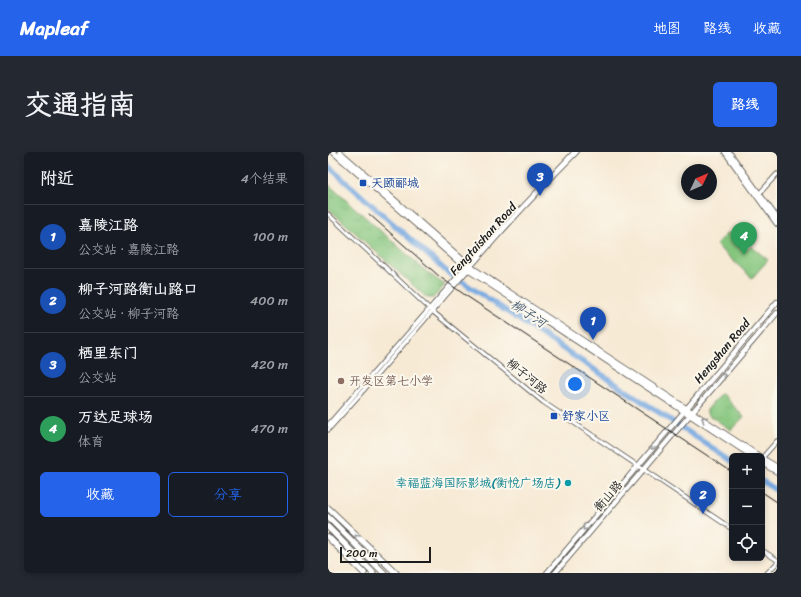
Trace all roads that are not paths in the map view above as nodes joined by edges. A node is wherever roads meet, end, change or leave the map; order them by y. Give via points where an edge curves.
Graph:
1 (333, 152) edge
2 (340, 152) edge
3 (574, 152) edge
4 (577, 152) edge
5 (725, 152) edge
6 (729, 152) edge
7 (777, 174) edge
8 (759, 194) junction
9 (328, 214) edge
10 (777, 218) edge
11 (777, 224) edge
12 (467, 269) junction
13 (777, 302) edge
14 (431, 310) junction
15 (777, 313) edge
16 (687, 408) junction
17 (693, 412) junction
18 (682, 415) junction
19 (688, 418) junction
20 (329, 426) edge
21 (676, 432) joint
22 (777, 441) edge
23 (747, 453) edge
24 (754, 453) edge
25 (765, 455) edge
26 (765, 460) edge
27 (765, 465) edge
28 (638, 466) junction
29 (777, 468) edge
30 (643, 470) junction
31 (777, 472) edge
32 (328, 508) edge
33 (328, 512) edge
34 (328, 517) edge
35 (729, 527) edge
36 (328, 529) edge
37 (328, 537) edge
38 (354, 543) junction
39 (765, 552) edge
40 (777, 560) edge
41 (777, 563) edge
42 (364, 573) edge
43 (373, 573) edge
44 (385, 573) edge
45 (396, 573) edge
46 (547, 573) edge
47 (554, 573) edge
48 (767, 573) edge

1 - 12 main road
2 - 12 main road
3 - 12 street, Fengtaishan Road
4 - 12 street, Fengtaishan Road
5 - 11 main road
6 - 8 main road
7 - 8 street
8 - 10 main road
9 - 14 street, 柳子河路
12 - 14 street, Fengtaishan Road
12 - 16 main road
12 - 18 main road
13 - 16 main road, Hengshan Road
14 - 20 street, Fengtaishan Road
14 - 28 street, 柳子河路 via 544,402
17 -> 15 main road, Hengshan Road
16 - 17 main road
16 - 18 main road, Hengshan Road
17 - 19 main road, Hengshan Road
24 -> 17 main road
18 - 19 main road
18 -> 28 main road, Hengshan Road
19 - 21 main road, Hengshan Road
19 - 23 main road
21 - 30 main road, 衡山路
22 - 25 street
26 - 29 main road
27 - 31 main road
28 - 30 street, 柳子河路
28 -> 46 main road, Hengshan Road
30 - 35 street, 柳子河路
30 - 47 main road, 衡山路
45 -> 32 highway
33 - 38 highway
34 - 38 highway
36 - 43 highway
37 - 42 highway
38 - 44 highway
39 - 40 street
41 - 48 street

